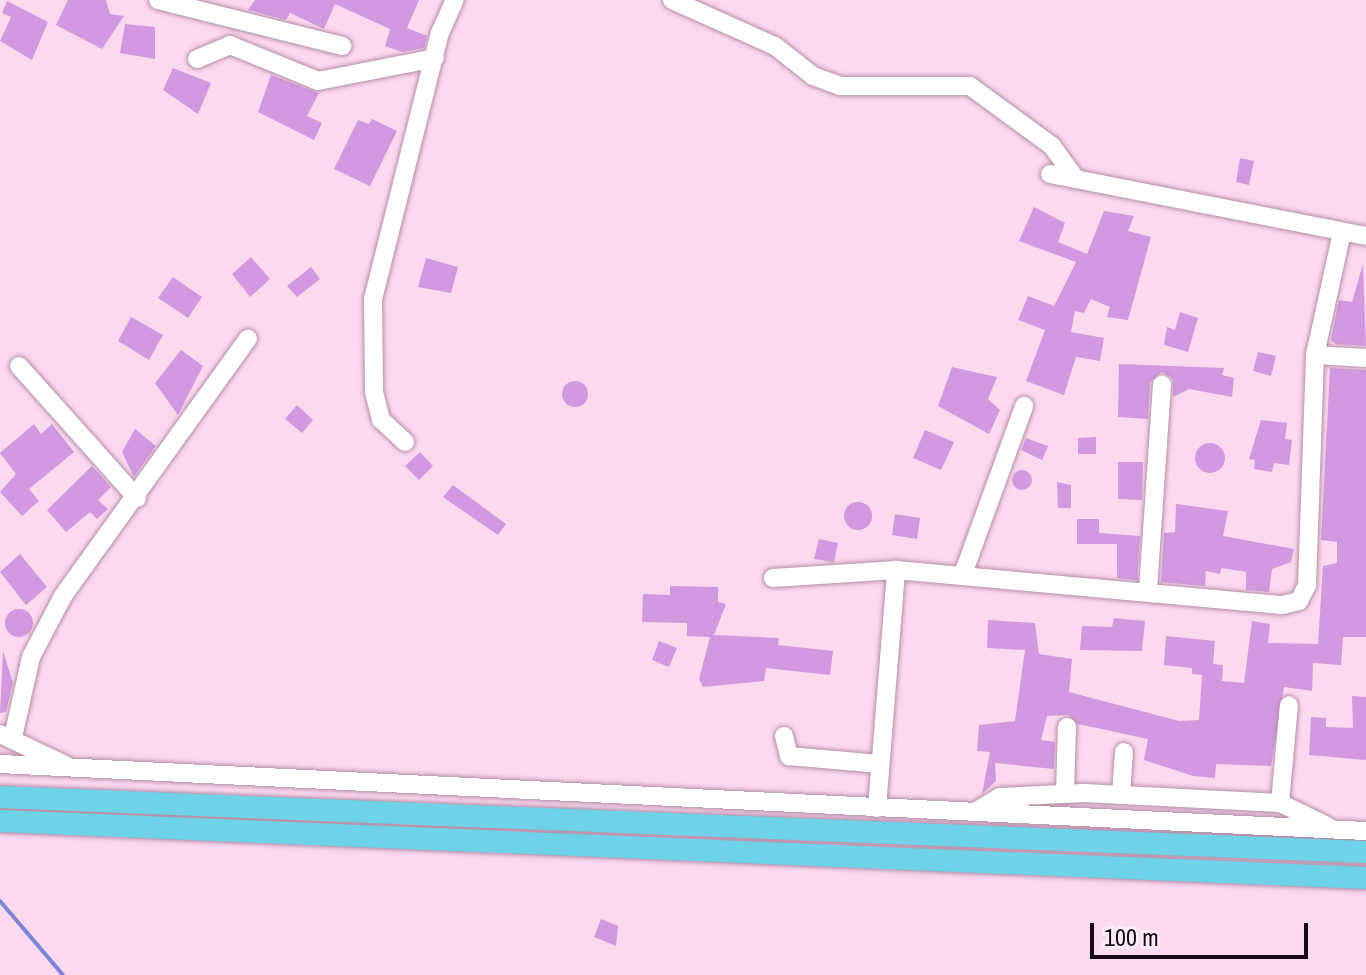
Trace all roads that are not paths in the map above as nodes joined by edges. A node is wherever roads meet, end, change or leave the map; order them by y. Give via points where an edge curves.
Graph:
1 (158, 0) edge
2 (455, 0) edge
3 (672, 0) edge
4 (342, 46) dead end
5 (435, 58) junction
6 (197, 59) dead end
7 (1050, 174) dead end
8 (1076, 179) junction
9 (1342, 232) junction
10 (1366, 236) edge
11 (248, 339) dead end
12 (1315, 355) junction
13 (1366, 358) edge
14 (19, 366) dead end
15 (1162, 384) dead end
16 (1024, 406) dead end
17 (405, 442) dead end
18 (137, 498) junction
19 (896, 570) junction
20 (963, 574) junction
21 (773, 578) dead end
22 (1148, 590) junction
23 (1289, 705) dead end
24 (1067, 727) dead end
25 (6, 736) edge
26 (784, 736) dead end
27 (1124, 752) dead end
28 (0, 764) edge
29 (880, 764) junction
30 (65, 765) junction
31 (1065, 793) junction
32 (1084, 793) junction
33 (1121, 795) junction
34 (0, 797) edge
35 (1280, 803) junction
36 (877, 808) junction
37 (975, 812) junction
38 (1082, 816) junction
39 (0, 821) edge
40 (1333, 829) junction
41 (1366, 831) edge
42 (1366, 852) edge
43 (1366, 878) edge

1 - 4 street
2 - 5 street
3 - 8 street via 775,46 813,76 840,86 970,86 1052,146
5 - 6 street via 318,81 230,45
5 - 17 street via 373,299 374,391 381,420
7 - 8 street
8 - 9 street
9 - 10 street
9 - 12 street
11 - 18 street
12 - 13 street
12 - 22 street via 1304,594 1282,605
14 - 18 street
15 - 22 street
16 - 20 street
18 - 25 street via 97,546 44,629
19 - 20 street
19 - 21 street
19 - 29 street
20 - 22 street
23 - 35 street
24 - 31 street
25 - 30 street
26 - 29 street via 789,756
27 - 33 street
28 - 30 street
29 - 36 street
30 - 36 street
31 - 32 street
31 - 37 street via 1000,797
32 - 33 street
32 - 38 street
33 - 35 street
34 - 42 main road
35 - 40 street
36 - 37 street
37 - 38 street
38 - 40 street
39 - 43 main road
40 - 41 street

